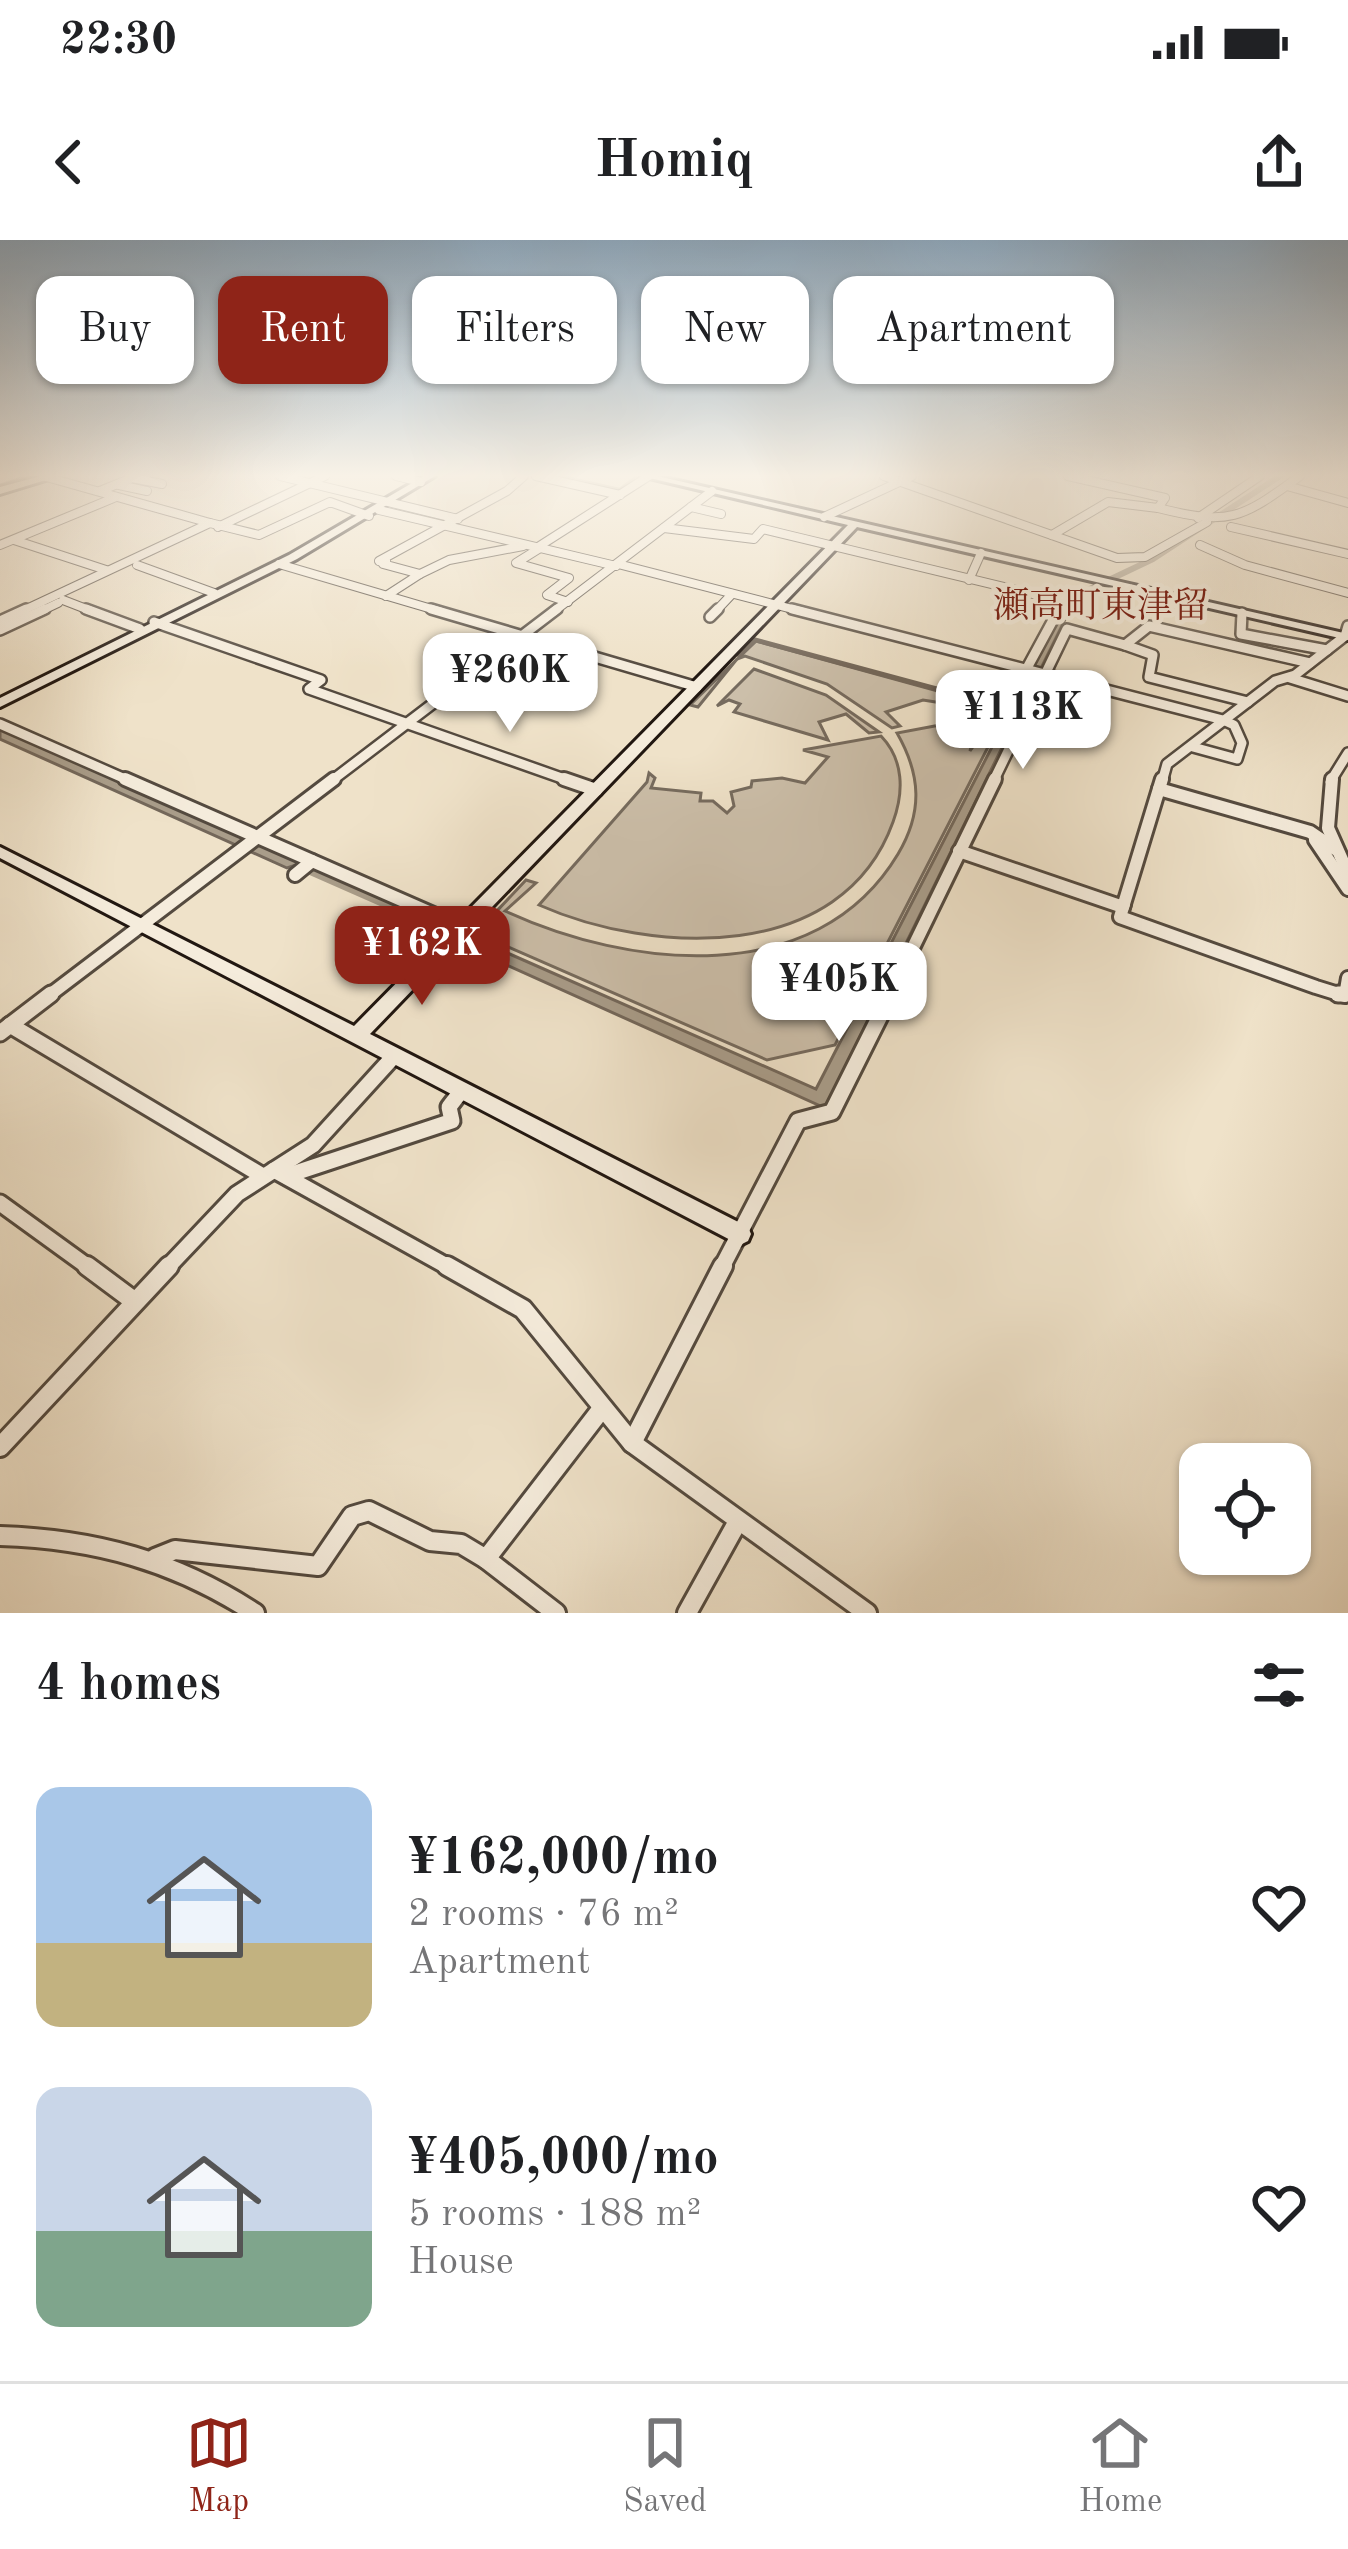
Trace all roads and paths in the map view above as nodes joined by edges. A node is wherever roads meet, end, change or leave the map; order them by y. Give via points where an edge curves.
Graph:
1 (14, 540) joint
2 (179, 540) edge
3 (186, 540) edge
4 (323, 540) edge
5 (420, 540) edge
6 (504, 540) edge
7 (551, 540) edge
8 (649, 540) edge
9 (813, 540) edge
10 (840, 540) edge
11 (925, 540) edge
12 (1066, 540) edge
13 (1174, 540) edge
14 (1207, 540) edge
15 (1288, 540) edge
16 (0, 545) edge
17 (526, 545) junction
18 (835, 545) junction
19 (539, 548) junction
20 (981, 553) junction
21 (1348, 554) edge
22 (1117, 558) junction
23 (279, 564) junction
24 (617, 565) junction
25 (137, 566) junction
26 (107, 571) junction
27 (420, 574) junction
28 (969, 580) junction
29 (1103, 581) junction
30 (214, 593) junction
31 (732, 593) junction
32 (1348, 593) edge
33 (386, 596) junction
34 (63, 600) junction
35 (568, 602) junction
36 (777, 605) junction
37 (1242, 613) junction
38 (710, 617) dead end
39 (10, 620) edge
40 (154, 622) junction
41 (140, 629) junction
42 (0, 630) edge
43 (1347, 633) edge
44 (523, 636) junction
45 (1125, 645) junction
46 (1327, 650) junction
47 (1310, 663) junction
48 (1028, 668) junction
49 (1046, 673) junction
50 (1282, 679) junction
51 (697, 687) junction
52 (1348, 696) edge
53 (0, 703) edge
54 (1246, 704) junction
55 (1223, 721) junction
56 (0, 724) edge
57 (408, 724) junction
58 (1235, 727) junction
59 (1193, 747) junction
60 (1348, 753) edge
61 (1159, 789) junction
62 (596, 790) junction
63 (1310, 832) junction
64 (257, 839) junction
65 (1335, 849) junction
66 (959, 851) junction
67 (0, 852) edge
68 (1348, 873) edge
69 (1348, 889) edge
70 (1124, 904) junction
71 (142, 926) junction
72 (458, 933) junction
73 (1348, 979) edge
74 (5, 1029) edge
75 (356, 1036) junction
76 (394, 1056) junction
77 (461, 1090) junction
78 (274, 1174) junction
79 (0, 1203) edge
80 (740, 1234) junction
81 (134, 1301) junction
82 (600, 1411) junction
83 (632, 1443) junction
84 (0, 1447) edge
85 (737, 1523) junction
86 (0, 1536) edge
87 (155, 1558) junction
88 (486, 1559) junction
89 (255, 1613) edge
90 (556, 1613) edge
91 (687, 1613) edge
92 (867, 1613) edge

1 - 16 street
1 - 26 street
2 - 26 street
3 - 25 street
4 - 23 street
5 - 27 street via 383,564
6 - 17 street
7 - 19 street
8 - 24 street
9 - 18 street
10 - 18 street
11 - 20 street
12 - 22 street
13 - 22 street via 1145,557
14 - 32 street via 1200,545 1245,565
15 - 21 street
17 - 19 street
17 - 27 street via 500,558 449,555
18 - 28 street
18 - 36 street
19 - 24 street
19 - 35 street via 516,563 569,578 547,595
20 - 28 street
20 - 29 street
22 - 29 street
23 - 30 street
23 - 33 street
24 - 31 street
24 - 35 street
25 - 30 street
25 - 34 street
26 - 39 street
27 - 33 street
28 - 48 street via 1065,598
29 - 37 street
30 - 40 street
31 - 36 street
31 - 38 street
33 - 44 street
34 - 39 street
34 - 41 street
35 - 44 street
36 - 48 street
36 - 51 street
37 - 43 street
37 - 46 street via 1241,634
39 - 42 street
40 - 41 street
40 - 57 street via 321,680 309,689
41 - 53 street
43 - 46 street
44 - 51 street
44 - 57 street
45 - 47 street via 1149,626
45 - 49 street via 1067,629
45 - 54 street via 1153,655 1150,676
46 - 47 street
47 - 50 street
48 - 49 street
49 - 55 street
49 - 66 street
50 - 52 street
50 - 54 street
51 - 62 street
54 - 55 street
54 - 58 street
55 - 58 street
55 - 59 street
56 - 64 street
57 - 62 street
57 - 64 street
58 - 59 street via 1237,759
59 - 61 street via 1167,764
60 - 65 street via 1327,789
61 - 63 street
61 - 70 street
62 - 72 street
63 - 65 street
63 - 69 street
64 - 71 street
64 - 72 street via 303,868
65 - 68 street
66 - 70 street
66 - 80 street via 839,1101 832,1112 798,1120
67 - 71 street
70 - 73 street via 1120,917 1316,987 1345,996
71 - 74 street
71 - 75 street
72 - 75 street
74 - 78 street
75 - 76 street
76 - 77 street
76 - 78 street via 314,1145
77 - 78 street via 448,1107 452,1121
77 - 80 street
78 - 81 street
78 - 82 street via 523,1309 556,1340
79 - 81 street
80 - 83 street
81 - 84 street
82 - 83 street
82 - 88 street
83 - 85 street
85 - 91 street
85 - 92 street
86 - 87 street via 80,1540
87 - 88 street via 176,1550 318,1566 352,1516 369,1511
87 - 89 street
88 - 90 street

